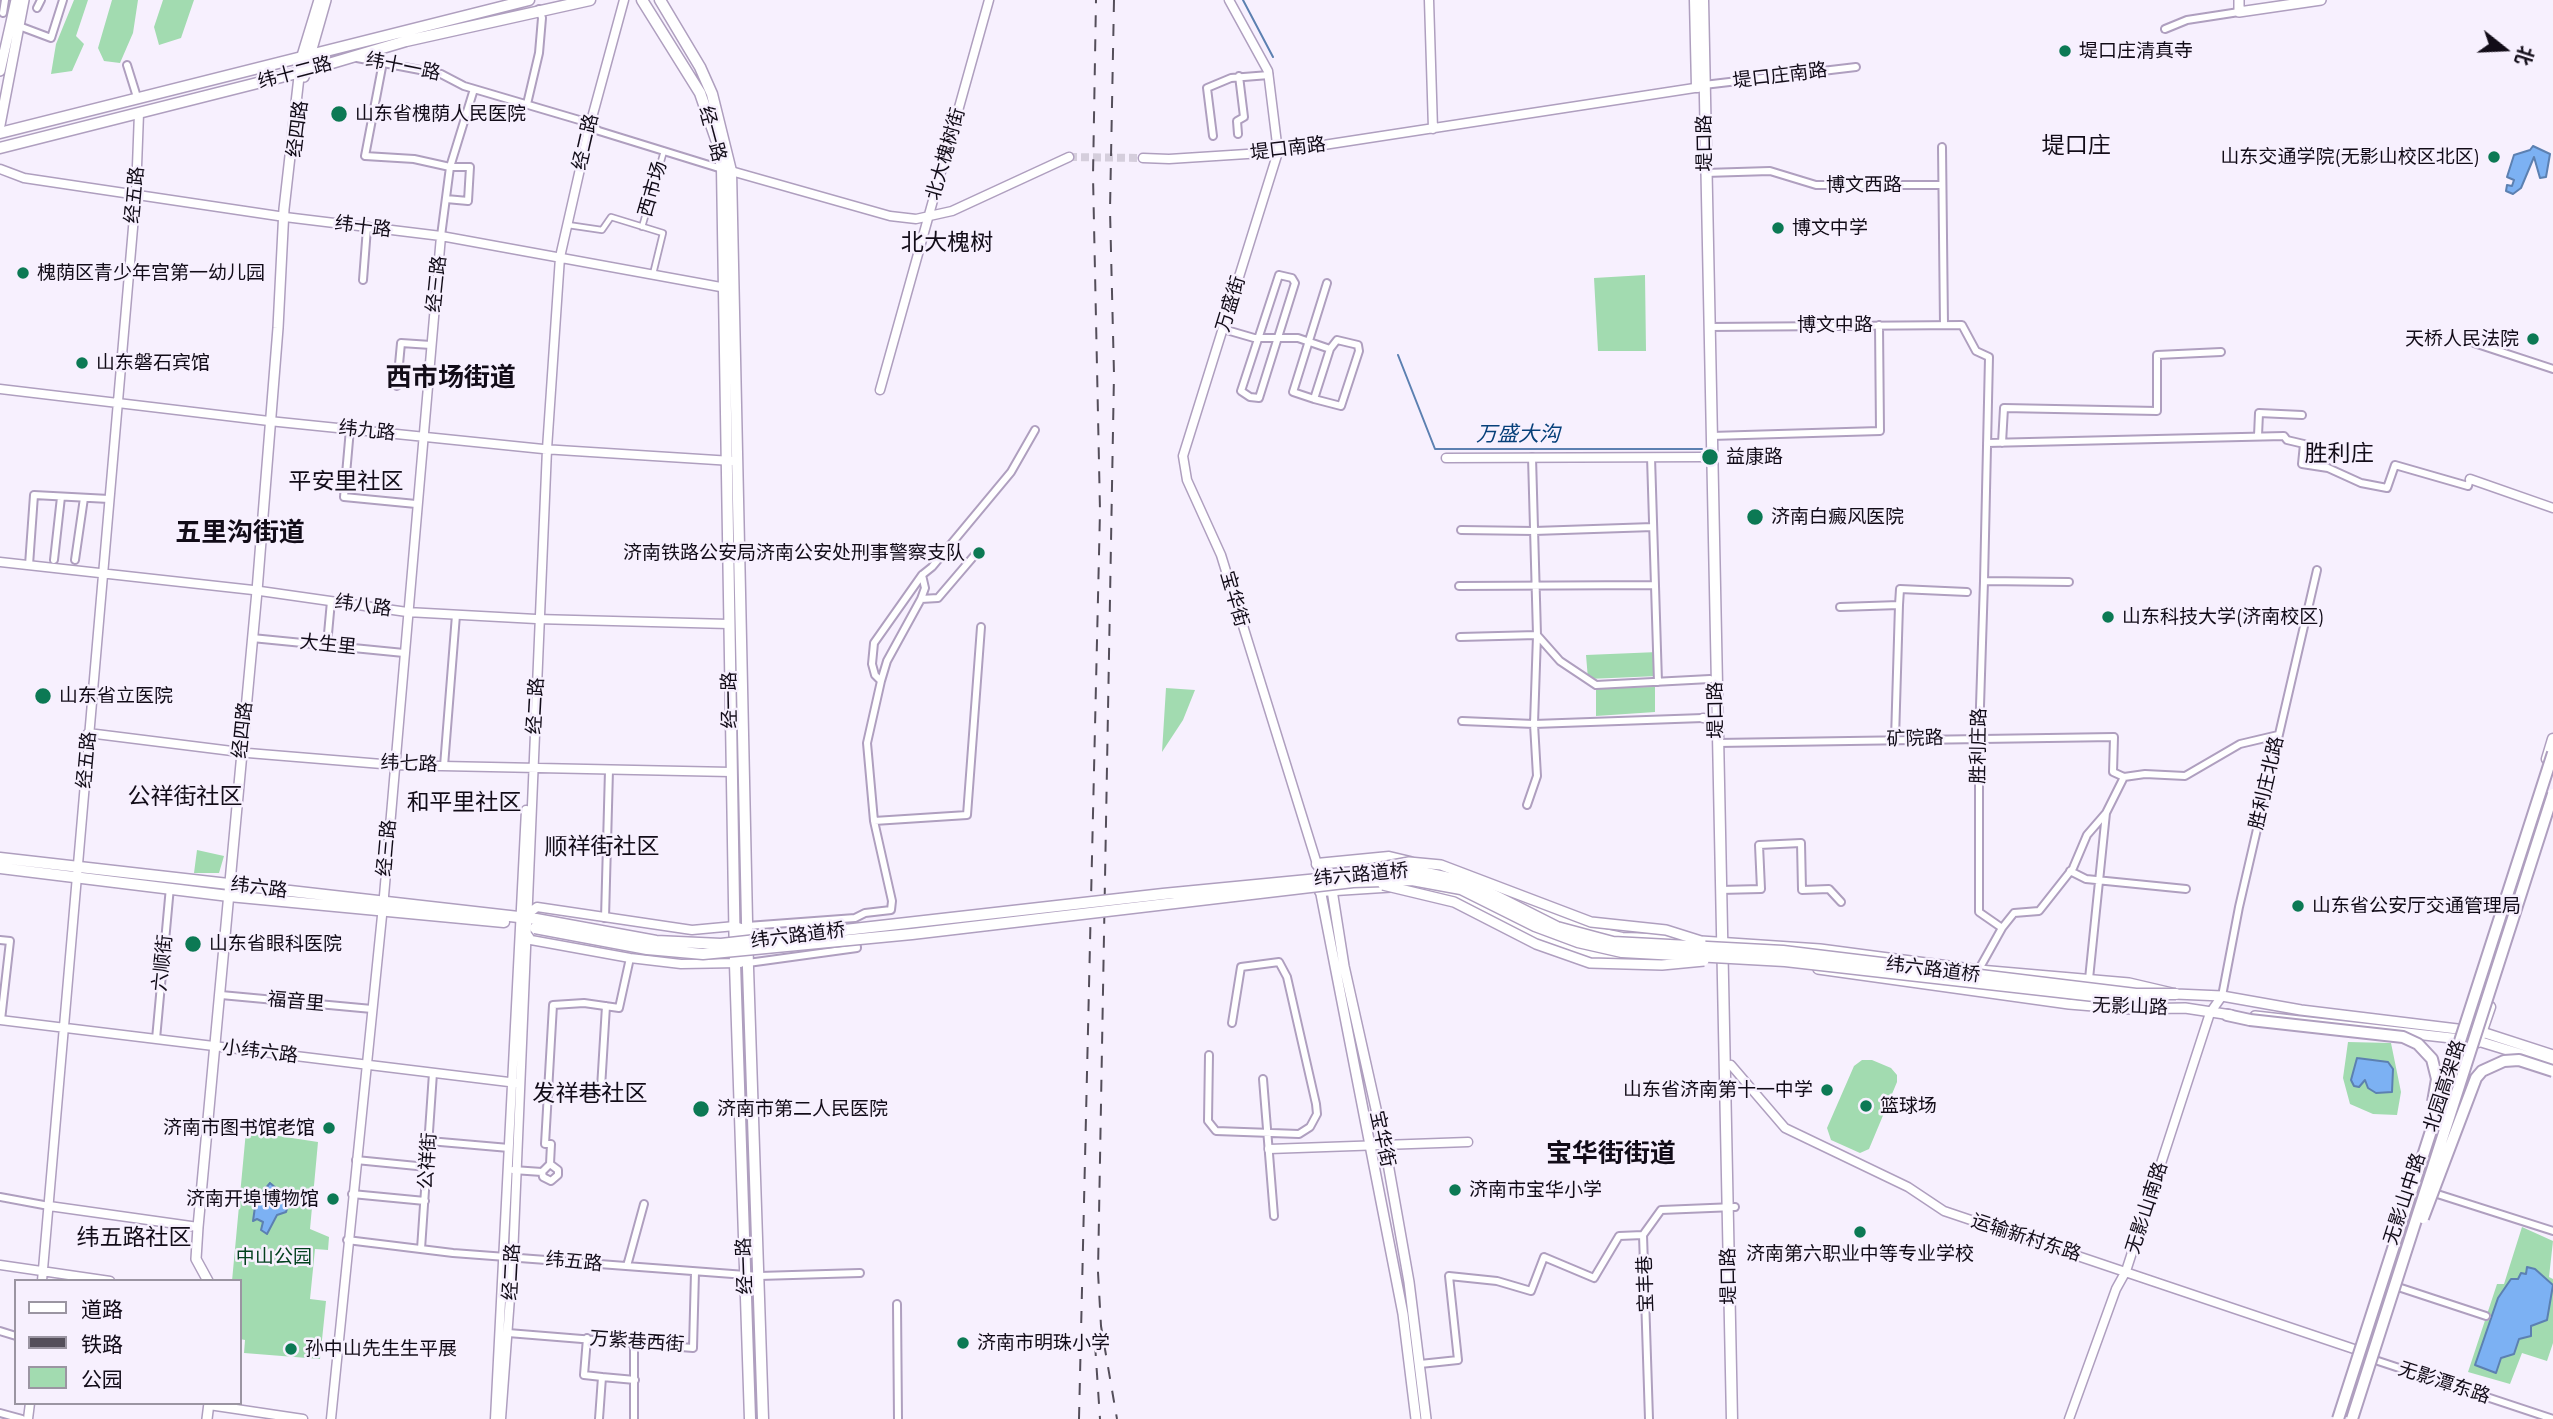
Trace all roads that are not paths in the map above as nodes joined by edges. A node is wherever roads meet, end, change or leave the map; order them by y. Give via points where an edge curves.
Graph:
1 (5, 0) edge
2 (16, 0) edge
3 (24, 0) edge
4 (41, 0) edge
5 (63, 0) edge
6 (319, 0) edge
7 (326, 0) edge
8 (529, 0) edge
9 (590, 0) edge
10 (618, 0) edge
11 (624, 0) edge
12 (642, 0) edge
13 (660, 0) edge
14 (989, 0) edge
15 (1229, 0) edge
16 (1429, 0) edge
17 (1695, 0) edge
18 (1703, 0) edge
19 (2239, 0) edge
20 (2321, 0) edge
21 (37, 8) dead end
22 (539, 9) junction
23 (2239, 12) junction
24 (5, 13) edge
25 (19, 26) junction
26 (2165, 29) dead end
27 (351, 57) junction
28 (306, 58) junction
29 (383, 62) junction
30 (127, 65) dead end
31 (1856, 67) dead end
32 (0, 70) edge
33 (302, 71) junction
34 (1269, 75) junction
35 (1240, 76) junction
36 (1701, 87) junction
37 (474, 89) junction
38 (137, 97) junction
39 (527, 103) junction
40 (139, 113) junction
41 (0, 124) edge
42 (588, 124) junction
43 (1433, 129) junction
44 (0, 133) edge
45 (1238, 134) dead end
46 (1213, 136) dead end
47 (0, 148) edge
48 (1942, 148) dead end
49 (664, 151) junction
50 (1278, 152) junction
51 (1069, 157) tunnel mouth
52 (1143, 158) tunnel mouth
53 (450, 167) junction
54 (0, 169) edge
55 (726, 170) junction
56 (1705, 173) junction
57 (1942, 185) junction
58 (135, 193) junction
59 (446, 199) junction
60 (285, 217) junction
61 (928, 217) junction
62 (567, 225) junction
63 (642, 227) junction
64 (367, 228) junction
65 (441, 236) junction
66 (558, 256) junction
67 (653, 274) junction
68 (363, 280) dead end
69 (1327, 283) dead end
70 (726, 288) junction
71 (1879, 325) junction
72 (1944, 325) junction
73 (1962, 325) joint
74 (1709, 327) junction
75 (1223, 329) junction
76 (1278, 336) junction
77 (1258, 338) junction
78 (1309, 342) junction
79 (2474, 343) dead end
80 (431, 345) junction
81 (1330, 349) junction
82 (2221, 352) dead end
83 (2553, 369) edge
84 (397, 386) dead end
85 (0, 389) edge
86 (880, 390) dead end
87 (1314, 399) junction
88 (116, 404) junction
89 (2302, 415) dead end
90 (269, 421) junction
91 (350, 429) junction
92 (1035, 430) dead end
93 (422, 436) junction
94 (1711, 436) junction
95 (2258, 436) junction
96 (1987, 443) junction
97 (2002, 443) junction
98 (545, 449) junction
99 (1183, 456) joint
100 (1446, 457) dead end
101 (1532, 457) junction
102 (1651, 457) junction
103 (1705, 457) junction
104 (730, 461) junction
105 (2470, 480) joint
106 (61, 497) junction
107 (84, 498) junction
108 (109, 499) junction
109 (416, 504) junction
110 (2553, 508) edge
111 (1653, 527) junction
112 (1461, 530) dead end
113 (1534, 531) junction
114 (979, 550) dead end
115 (54, 560) dead end
116 (75, 560) dead end
117 (0, 562) edge
118 (29, 565) junction
119 (2317, 570) dead end
120 (104, 573) junction
121 (922, 575) junction
122 (1984, 581) junction
123 (2069, 582) dead end
124 (1655, 585) junction
125 (1459, 586) dead end
126 (1536, 587) junction
127 (257, 591) junction
128 (1966, 592) dead end
129 (921, 599) junction
130 (331, 601) junction
131 (1899, 605) junction
132 (1840, 607) dead end
133 (407, 612) junction
134 (456, 615) junction
135 (538, 619) junction
136 (729, 624) junction
137 (981, 627) dead end
138 (1537, 635) junction
139 (1460, 637) dead end
140 (253, 638) junction
141 (327, 645) junction
142 (404, 653) junction
143 (1710, 679) junction
144 (881, 681) junction
145 (1658, 682) junction
146 (1707, 719) junction
147 (1462, 721) dead end
148 (1534, 724) junction
149 (89, 733) junction
150 (2278, 735) junction
151 (1979, 737) junction
152 (1895, 739) junction
153 (2553, 739) edge
154 (1717, 743) junction
155 (241, 752) junction
156 (2553, 753) edge
157 (394, 765) junction
158 (444, 766) junction
159 (531, 768) junction
160 (609, 770) junction
161 (731, 772) junction
162 (2124, 777) junction
163 (2553, 794) edge
164 (1527, 805) dead end
165 (2553, 807) edge
166 (2106, 813) junction
167 (874, 821) junction
168 (0, 859) edge
169 (1317, 864) junction
170 (0, 868) edge
171 (78, 872) junction
172 (2070, 872) junction
173 (1353, 877) junction
174 (2100, 880) junction
175 (170, 887) junction
176 (2186, 889) dead end
177 (229, 890) junction
178 (1332, 890) junction
179 (1720, 890) junction
180 (1320, 891) junction
181 (1841, 902) dead end
182 (382, 905) junction
183 (606, 918) junction
184 (855, 918) junction
185 (527, 922) junction
186 (735, 926) junction
187 (747, 926) junction
188 (2002, 928) junction
189 (0, 940) edge
190 (1701, 941) junction
191 (1718, 942) junction
192 (630, 958) junction
193 (1704, 961) junction
194 (1719, 961) junction
195 (748, 963) junction
196 (735, 964) junction
197 (1979, 970) junction
198 (2089, 979) junction
199 (1972, 990) junction
200 (2176, 994) junction
201 (221, 995) junction
202 (2222, 996) junction
203 (606, 1006) junction
204 (2165, 1008) junction
205 (372, 1009) junction
206 (2210, 1013) junction
207 (2227, 1015) junction
208 (1, 1020) edge
209 (1231, 1023) dead end
210 (63, 1028) junction
211 (2458, 1033) junction
212 (2480, 1037) junction
213 (156, 1039) junction
214 (216, 1047) junction
215 (1209, 1055) dead end
216 (2553, 1055) edge
217 (2553, 1064) edge
218 (1731, 1065) dead end
219 (367, 1066) junction
220 (2553, 1070) edge
221 (433, 1073) junction
222 (1263, 1079) dead end
223 (517, 1083) junction
224 (548, 1090) junction
225 (1268, 1134) junction
226 (429, 1141) junction
227 (1468, 1142) dead end
228 (1371, 1148) junction
229 (1385, 1148) junction
230 (509, 1149) junction
231 (1269, 1149) junction
232 (356, 1160) junction
233 (550, 1164) junction
234 (427, 1167) junction
235 (512, 1170) junction
236 (541, 1172) junction
237 (2429, 1191) junction
238 (352, 1194) junction
239 (0, 1197) edge
240 (425, 1201) junction
241 (644, 1204) dead end
242 (49, 1206) junction
243 (1725, 1207) junction
244 (1274, 1216) dead end
245 (198, 1227) junction
246 (2553, 1230) edge
247 (1643, 1235) junction
248 (347, 1240) junction
249 (421, 1249) junction
250 (508, 1257) junction
251 (0, 1265) edge
252 (626, 1266) junction
253 (2126, 1271) junction
254 (2399, 1271) junction
255 (695, 1272) junction
256 (859, 1273) dead end
257 (745, 1275) junction
258 (42, 1276) edge
259 (759, 1276) junction
260 (83, 1279) edge
261 (207, 1279) edge
262 (2382, 1287) junction
263 (2398, 1287) junction
264 (897, 1304) dead end
265 (2486, 1316) dead end
266 (508, 1333) junction
267 (587, 1338) junction
268 (634, 1343) junction
269 (2357, 1350) junction
270 (2375, 1360) junction
271 (1420, 1364) junction
272 (602, 1377) junction
273 (635, 1380) junction
274 (215, 1405) edge
275 (0, 1413) edge
276 (22, 1419) edge
277 (303, 1419) edge
278 (331, 1419) edge
279 (495, 1419) edge
280 (501, 1419) edge
281 (599, 1419) edge
282 (635, 1419) edge
283 (750, 1419) edge
284 (763, 1419) edge
285 (898, 1419) edge
286 (1416, 1419) edge
287 (1426, 1419) edge
288 (1649, 1419) edge
289 (1729, 1419) edge
290 (2070, 1419) edge
291 (2336, 1419) edge
292 (2354, 1419) edge
293 (2553, 1419) edge

1 - 24 street
2 - 24 main road
3 - 25 main road
4 - 21 street
5 - 25 street via 51,38
6 - 28 main road, 经四路
7 - 28 main road, 经四路
8 - 28 main road, 纬十二路
9 - 22 main road, 纬十二路
10 - 42 street, 经二路
11 - 42 street, 经二路
12 - 55 main road, 经一路 via 700,93
13 - 55 main road, 经一路 via 712,94
14 - 61 street, 北大槐树街
15 - 34 street
16 - 43 street
17 - 36 main road, 堤口路
18 - 36 main road, 堤口路
19 - 23 main road
20 - 23 main road
22 - 27 main road, 纬十二路
22 - 39 street via 539,53
23 - 26 street via 2187,20
24 - 32 main road
25 - 41 main road
27 - 29 street, 纬十一路
27 - 33 main road, 纬十二路
28 - 33 main road, 经四路
28 - 38 main road, 纬十二路
29 - 37 street, 纬十一路 via 441,74
29 - 53 street via 365,156
30 - 38 street
31 - 36 street, 堤口庄南路
33 - 40 main road, 纬十二路
33 - 60 main road, 经四路
34 - 35 street
34 - 50 street
35 - 45 street via 1244,117 1237,121
35 - 46 street via 1207,88
36 - 43 street, 堤口南路
36 - 56 main road, 堤口路
36 - 103 main road, 堤口路
37 - 39 street, 纬十一路
37 - 53 street
38 - 44 main road, 纬十二路
39 - 42 street, 纬十一路
40 - 47 main road, 纬十二路
40 - 58 street, 经五路
42 - 49 street, 纬十一路
42 - 62 street, 经二路
42 - 66 street, 经二路
43 - 50 street, 堤口南路
48 - 57 street
49 - 55 street, 纬十一路
49 - 63 street, 西市场
50 - 52 street, 堤口南路
50 - 75 street, 万盛街
51 - 61 street via 952,211
53 - 59 street
53 - 59 street via 470,167 468,201
54 - 58 street, 纬十路 via 24,178
55 - 61 street via 890,216
55 - 70 main road, 经一路
55 - 104 main road, 经一路
56 - 57 street, 博文西路 via 1770,171 1816,185
56 - 74 main road, 堤口路
57 - 72 street
58 - 60 street, 纬十路
58 - 88 street, 经五路
59 - 65 street
60 - 64 street, 纬十路
60 - 90 main road, 经四路
61 - 86 street, 北大槐树街
62 - 63 street, 西市场 via 602,230 611,217
62 - 66 street, 经二路
63 - 67 street, 西市场 via 663,233
64 - 65 street, 纬十路
64 - 68 street
65 - 66 street, 纬十路
65 - 80 street, 经三路
66 - 67 street, 纬十路
66 - 98 street, 经二路
67 - 70 street, 纬十路
69 - 78 street
70 - 104 main road, 经一路
71 - 72 street, 博文中路
71 - 74 street, 博文中路
71 - 94 street via 1880,431
72 - 73 street, 博文中路
73 - 96 street, 胜利庄路 via 1976,351 1989,357
74 - 94 main road, 堤口路
75 - 77 street
75 - 99 street, 万盛街
76 - 77 street
76 - 77 street via 1257,398 1241,391
76 - 77 street via 1295,283 1285,275 1277,278
76 - 78 street
78 - 81 street
78 - 87 street via 1293,392
79 - 83 street
80 - 84 street via 401,343
80 - 93 street, 经三路
81 - 87 street
81 - 87 street via 1336,340 1358,345 1359,351 1341,406
82 - 97 street via 2157,355 2157,411 2004,408
85 - 88 street, 纬九路
88 - 90 street, 纬九路
88 - 108 street, 经五路
89 - 95 street via 2259,413
90 - 91 street, 纬九路
90 - 127 main road, 经四路
91 - 93 street, 纬九路
91 - 109 street via 344,497
92 - 121 street via 1011,472
93 - 98 street, 纬九路
93 - 109 street, 经三路
94 - 154 main road, 堤口路
95 - 97 street
95 - 105 street via 2284,436 2304,443 2302,464 2328,468 2361,483 2387,488 2395,465 2468,486
96 - 97 street
96 - 122 street, 胜利庄路
98 - 104 street, 纬九路
98 - 135 street, 经二路
99 - 169 street, 宝华街 via 1187,480 1221,555
100 - 101 street
101 - 102 street
101 - 113 street
102 - 103 street
102 - 111 street
103 - 143 main road, 堤口路
104 - 136 main road, 经一路
104 - 187 main road, 经一路
105 - 110 street
106 - 107 street
106 - 115 street
106 - 118 street via 34,495
107 - 108 street
107 - 116 street
108 - 120 street, 经五路
109 - 133 street, 经三路
111 - 113 street
111 - 124 street
112 - 113 street
113 - 126 street
114 - 129 street via 938,598
117 - 118 street, 纬八路
118 - 120 street, 纬八路
119 - 150 street, 胜利庄北路
120 - 127 street, 纬八路
120 - 149 street, 经五路
121 - 129 street via 925,588
121 - 144 street via 874,643 874,675
122 - 123 street
122 - 151 street, 胜利庄路
124 - 126 street
124 - 145 street
125 - 126 street
126 - 138 street
127 - 130 street, 纬八路
127 - 140 main road, 经四路
128 - 131 street via 1900,589
129 - 144 street
130 - 133 street, 纬八路
130 - 141 street
131 - 132 street
131 - 152 street
133 - 134 street, 纬八路
133 - 142 street, 经三路
134 - 135 street, 纬八路
134 - 158 street
135 - 136 street, 纬八路
135 - 159 street, 经二路
136 - 161 main road, 经一路
137 - 167 street via 967,814
138 - 139 street
138 - 145 street via 1560,661 1596,685
138 - 148 street
140 - 141 street, 大生里
140 - 155 main road, 经四路
141 - 142 street, 大生里
142 - 157 street, 经三路
143 - 145 street
143 - 146 main road, 堤口路
144 - 167 street via 867,743
146 - 148 street
146 - 191 main road, 堤口路
147 - 148 street
148 - 164 street via 1537,776
149 - 155 street, 纬七路
149 - 171 street, 经五路
150 - 162 street via 2240,744 2185,776
150 - 202 street, 胜利庄北路
151 - 152 street, 矿院路
151 - 162 street, 矿院路 via 2114,737 2113,772
151 - 188 street, 胜利庄路 via 1979,912
152 - 154 street, 矿院路
153 - 211 main road, 无影山中路
154 - 179 main road, 堤口路
155 - 157 street, 纬七路
155 - 177 main road, 经四路
156 - 262 highway, 北园高架路, bridge
157 - 158 street, 纬七路
157 - 182 street, 经三路
158 - 159 street, 纬七路
159 - 160 street, 纬七路
159 - 185 street, 经二路
160 - 161 street, 纬七路
160 - 183 street
161 - 186 main road, 经一路
162 - 166 street
163 - 254 highway, 北园高架路, bridge
165 - 212 main road, 无影山中路
166 - 172 street via 2092,827
166 - 174 street
167 - 184 street via 891,910
168 - 171 main road, 纬六路
169 - 178 main road, 宝华街
169 - 180 main road, 宝华街
169 - 190 main road via 1389,857 1457,872 1599,933
170 - 171 main road, 纬六路
171 - 175 main road, 纬六路
171 - 177 main road, 纬六路
171 - 210 street, 经五路
172 - 174 street
172 - 188 street via 2039,911 2014,913
173 - 185 main road, 纬六路道桥, bridge via 912,934 703,954 647,949
173 - 190 main road, 无影山路, bridge via 1409,862 1441,865 1591,922 1666,930
173 - 193 main road, 无影山路, bridge via 1454,902 1536,944 1590,963
173 - 200 main road, 纬六路道桥, bridge via 1412,870 1454,878 1557,927 1613,942 1783,951 2136,994
173 - 204 main road, 纬六路道桥, bridge via 1412,880 1461,889 1535,926 1622,952 1785,961 2139,1000
174 - 176 street
174 - 198 street
175 - 177 main road, 纬六路
175 - 213 street, 六顺街
177 - 182 main road, 纬六路
177 - 201 main road, 经四路
178 - 180 main road
178 - 193 main road via 1414,885 1450,895 1570,948 1622,959
178 - 229 main road, 宝华街 via 1344,966
179 - 181 street via 1761,889 1759,845 1801,843 1802,890 1829,889
179 - 191 main road, 堤口路
180 - 228 main road, 宝华街
182 - 185 main road, 纬六路
182 - 205 street, 经三路
183 - 185 street, 纬六路 via 537,907
183 - 186 street, 纬六路 via 692,930
184 - 187 street
184 - 195 street via 857,948
185 - 192 street, 纬六路 via 531,940
185 - 223 street, 经二路
186 - 195 street via 741,928 741,960
186 - 196 main road, 经一路
187 - 195 main road, 经一路
188 - 197 street
189 - 208 street via 10,941
190 - 191 main road, 无影山路
191 - 194 main road, 堤口路
191 - 197 main road, 无影山路 via 1820,949
192 - 196 street, 纬六路
192 - 203 street via 619,1007
193 - 194 main road, 无影山路
194 - 199 main road, 无影山路
194 - 243 main road, 堤口路
195 - 196 street, 纬六路
195 - 259 main road, 经一路
196 - 257 main road, 经一路
197 - 198 main road, 无影山路
197 - 199 street
198 - 200 main road, 无影山路
199 - 204 main road, 无影山路 via 2069,1004
200 - 202 main road, 无影山路
201 - 205 street, 福音里
201 - 214 main road, 经四路
202 - 206 street, 无影山南路
202 - 211 main road, 无影山路
203 - 224 street via 601,1088
203 - 224 street via 553,1005
204 - 206 main road, 无影山路
205 - 219 street, 经三路
206 - 207 main road, 无影山路
206 - 253 street, 无影山南路
207 - 211 main road, 无影山路
207 - 262 highway, bridge via 2403,1037 2432,1059 2436,1094 2401,1206
208 - 210 street, 小纬六路
209 - 225 street via 1241,967 1279,962 1287,977 1317,1114 1306,1132
210 - 213 street, 小纬六路
210 - 242 street, 经五路
211 - 212 main road, 无影山路
211 - 269 main road, 无影山中路
212 - 216 main road
212 - 217 main road, 无影山路
212 - 237 main road, 无影山中路
213 - 214 street, 小纬六路
214 - 219 street, 小纬六路
214 - 245 main road, 经四路
215 - 225 street via 1208,1121 1212,1128 1223,1133
218 - 253 street, 运输新村东路 via 1785,1128 1908,1187 1944,1211
219 - 221 street, 小纬六路
219 - 232 street, 经三路
220 - 254 highway, bridge via 2519,1060 2504,1061 2476,1078
221 - 223 street, 小纬六路
221 - 226 street, 公祥街
222 - 225 street
223 - 230 street, 经二路
223 - 235 street, 经二路
224 - 233 street via 545,1144 551,1144
225 - 231 street
226 - 230 street
226 - 234 street, 公祥街
227 - 229 street
228 - 229 street
228 - 231 street
228 - 286 main road, 宝华街 via 1403,1314
229 - 271 main road, 宝华街
230 - 235 street, 经二路
231 - 244 street
232 - 234 street
232 - 238 street, 经三路
233 - 236 street
233 - 236 street via 558,1170 555,1180 546,1180
234 - 240 street, 公祥街
235 - 236 street
235 - 250 street, 经二路
237 - 246 street
237 - 263 main road, 无影山中路
238 - 240 street
238 - 248 street, 经三路
239 - 242 street
240 - 249 street, 公祥街
241 - 252 street
242 - 245 street
242 - 258 street, 经五路
243 - 247 street, 宝丰巷 via 1661,1210
243 - 289 main road, 堤口路
245 - 261 main road, 经四路 via 197,1259
247 - 271 street via 1619,1236 1594,1278 1544,1256 1531,1291 1497,1281 1449,1276 1458,1360
247 - 288 street, 宝丰巷
248 - 249 street, 纬五路
248 - 278 street, 经三路
249 - 250 street, 纬五路
250 - 252 street, 纬五路
250 - 266 street, 经二路
250 - 279 street, 经二路
251 - 258 street
252 - 255 street, 纬五路
253 - 269 street, 运输新村东路
253 - 290 street, 无影山南路
254 - 292 highway, 北园高架路, bridge
255 - 257 street, 纬五路
255 - 268 street, 万紫巷西街 via 693,1348
256 - 259 street, 纬五路
257 - 259 street, 纬五路
257 - 283 main road, 经一路
258 - 260 street
259 - 284 main road, 经一路
262 - 291 highway, 北园高架路, bridge
263 - 265 street
263 - 270 main road, 无影山中路
264 - 285 street
266 - 267 street, 万紫巷西街
266 - 280 street, 经二路
267 - 268 street, 万紫巷西街
267 - 272 street via 584,1375
268 - 273 street
269 - 291 main road, 无影山中路
270 - 292 main road, 无影山中路
270 - 293 street, 无影潭东路
271 - 287 main road, 宝华街
272 - 273 street
272 - 281 street
273 - 282 street
274 - 277 street
275 - 276 street

